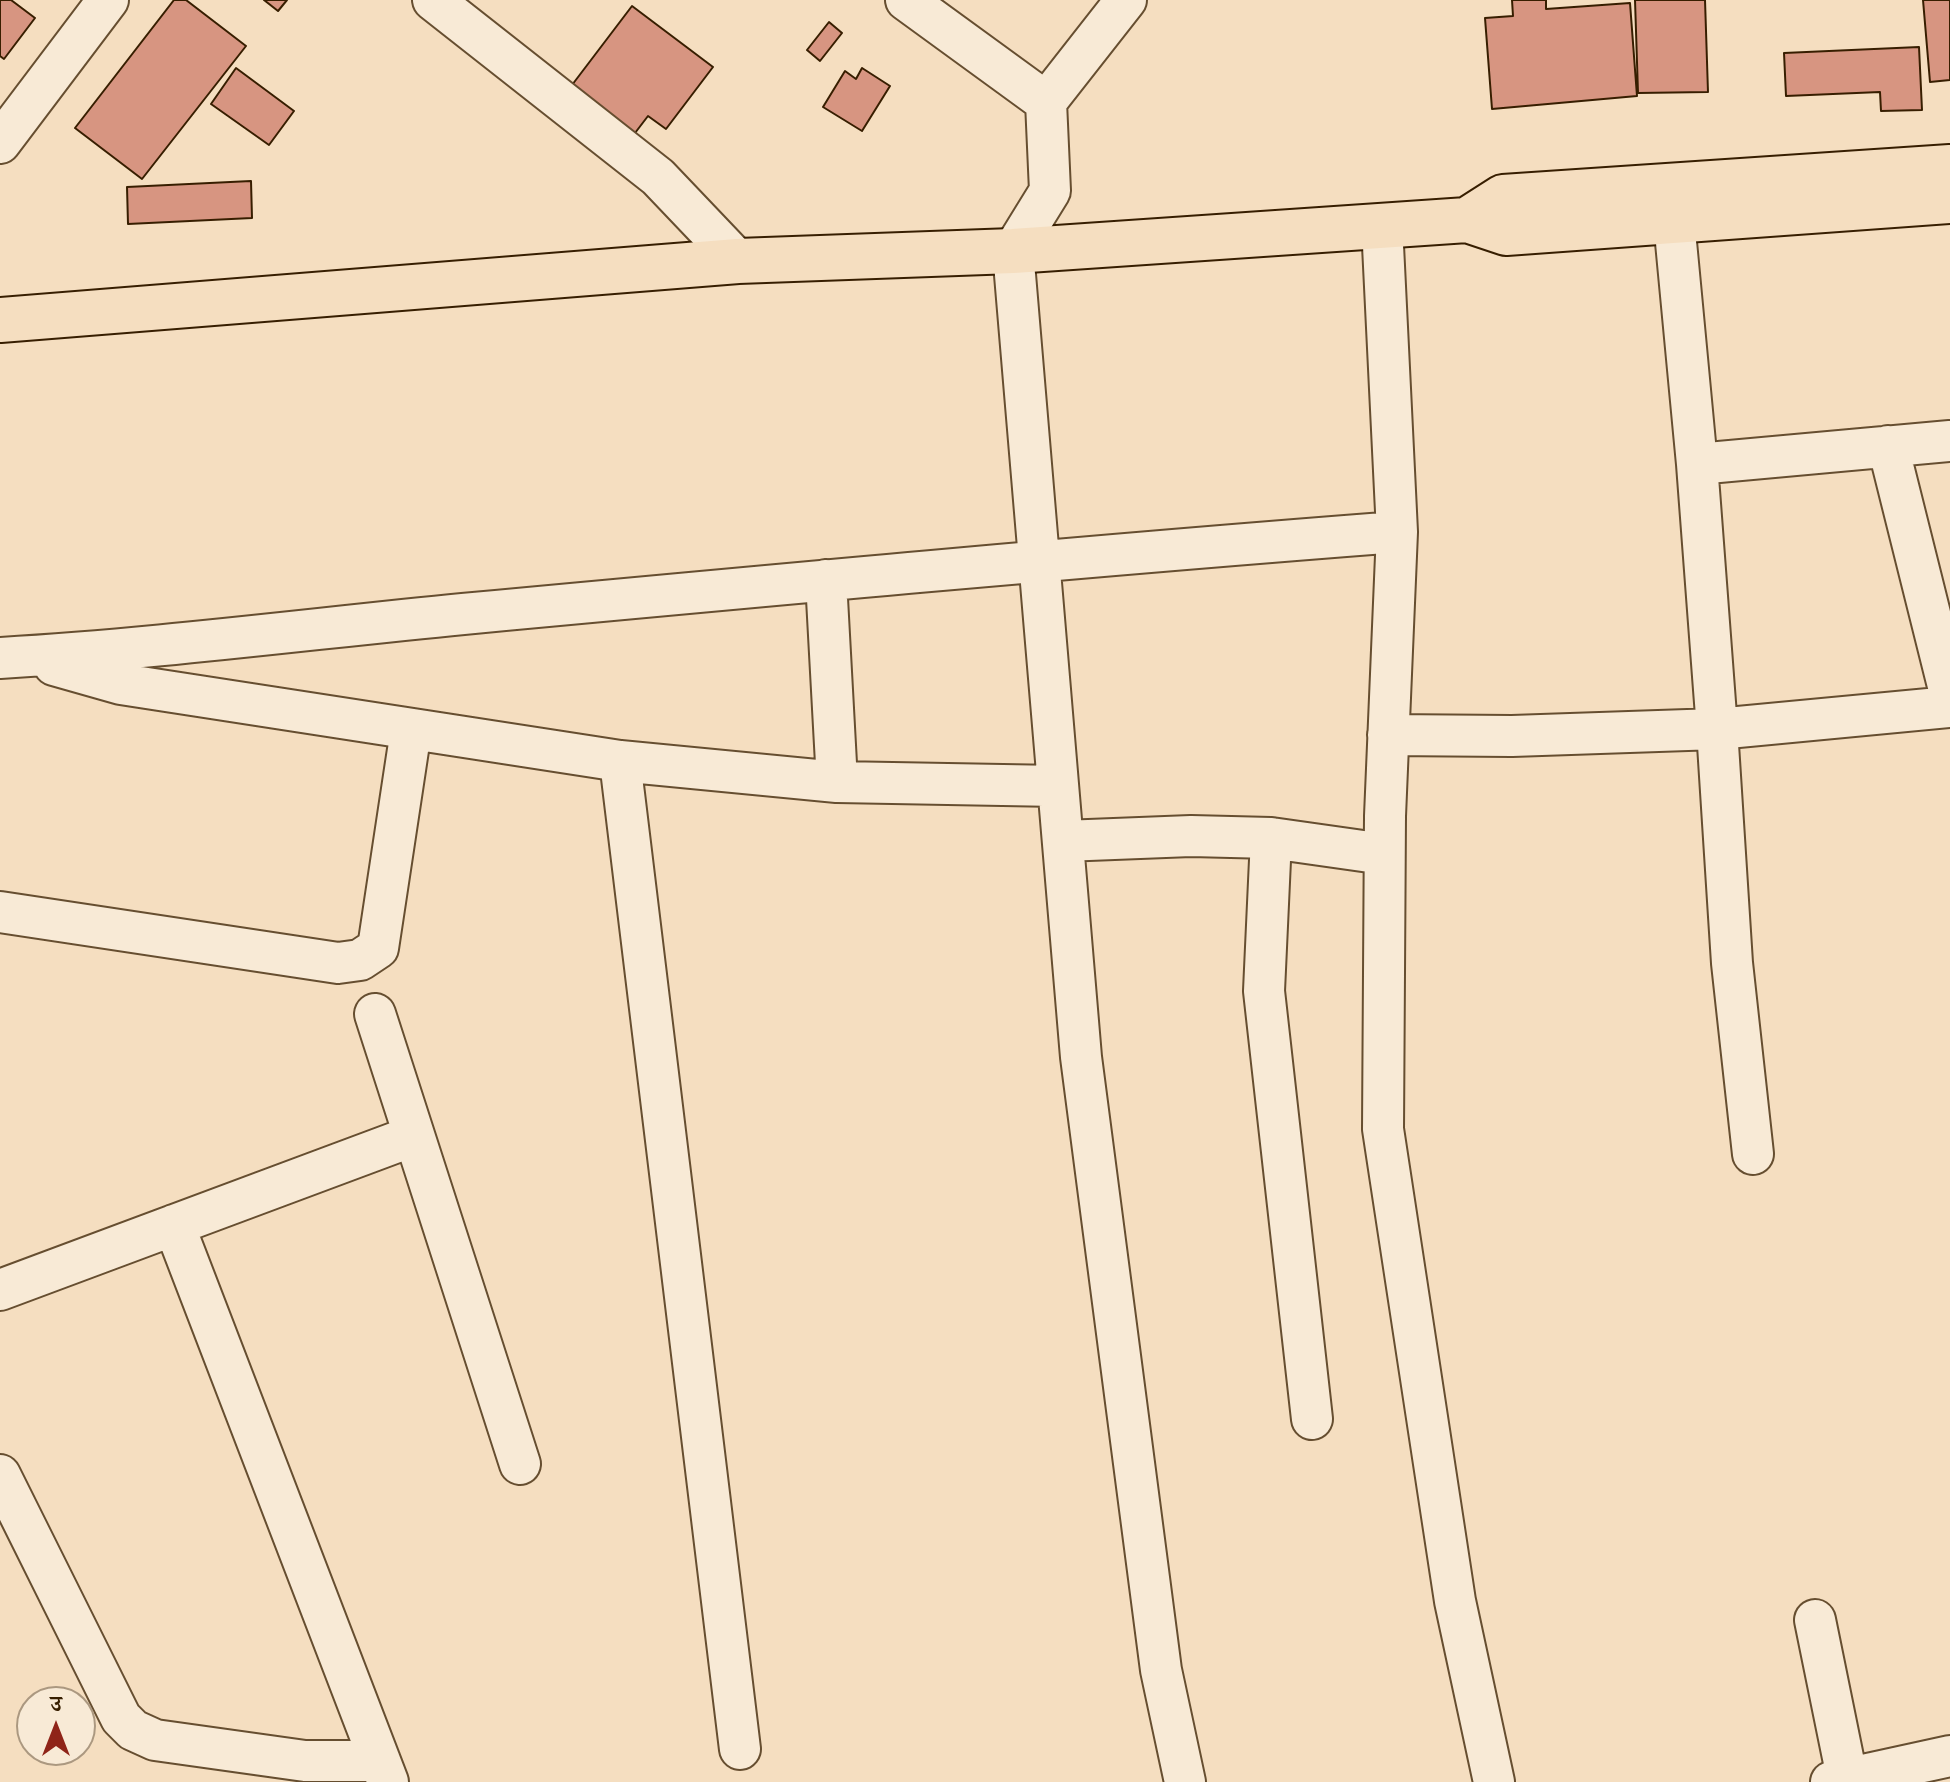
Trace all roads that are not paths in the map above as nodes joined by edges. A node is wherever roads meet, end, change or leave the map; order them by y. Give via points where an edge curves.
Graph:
1 (108, 0) edge
2 (433, 0) edge
3 (906, 0) edge
4 (1126, 0) edge
5 (1046, 102) junction
6 (0, 143) edge
7 (1950, 167) edge
8 (1950, 201) edge
9 (1458, 220) junction
10 (1674, 221) junction
11 (1388, 225) junction
12 (1013, 251) junction
13 (738, 261) junction
14 (0, 320) edge
15 (1950, 441) edge
16 (1888, 446) junction
17 (1697, 464) junction
18 (1397, 532) junction
19 (1040, 560) junction
20 (826, 580) junction
21 (14, 658) edge
22 (1950, 694) edge
23 (1950, 707) edge
24 (1717, 729) junction
25 (411, 730) junction
26 (1388, 735) junction
27 (620, 761) junction
28 (837, 782) junction
29 (1058, 786) junction
30 (1271, 838) junction
31 (1063, 841) junction
32 (1384, 854) junction
33 (0, 912) edge
34 (375, 1014) dead end
35 (413, 1136) junction
36 (1753, 1154) dead end
37 (174, 1225) junction
38 (0, 1290) edge
39 (1312, 1419) dead end
40 (520, 1464) dead end
41 (0, 1475) edge
42 (1815, 1620) dead end
43 (740, 1749) dead end
44 (1950, 1756) edge
45 (384, 1772) edge
46 (1842, 1781) edge
47 (1185, 1782) edge
48 (1494, 1782) edge

1 - 6 street
2 - 13 street via 658,177
3 - 5 street
4 - 5 street
5 - 12 street via 1050,191
7 - 9 main road via 1503,197
8 - 10 main road
9 - 10 main road via 1506,233
9 - 11 main road
10 - 17 street
11 - 12 main road
11 - 18 street
12 - 13 main road
12 - 19 street
13 - 14 main road
15 - 16 street
16 - 17 street
16 - 22 street
17 - 24 street
18 - 19 street
18 - 26 street
19 - 20 street
19 - 29 street
20 - 21 street
20 - 28 street
21 - 25 street via 121,684
23 - 24 street
24 - 26 street
24 - 36 street via 1732,963
25 - 27 street
25 - 33 street via 378,948 360,960 338,963
26 - 32 street
27 - 28 street
27 - 43 street
28 - 29 street
29 - 31 street
30 - 31 street
30 - 32 street
30 - 39 street via 1264,991
31 - 47 street via 1083,1073 1161,1670
32 - 48 street via 1383,1129 1455,1601
34 - 35 street
35 - 37 street
35 - 40 street
37 - 38 street
37 - 45 street
41 - 45 street via 121,1718 133,1730 155,1740
42 - 46 street
44 - 46 street

